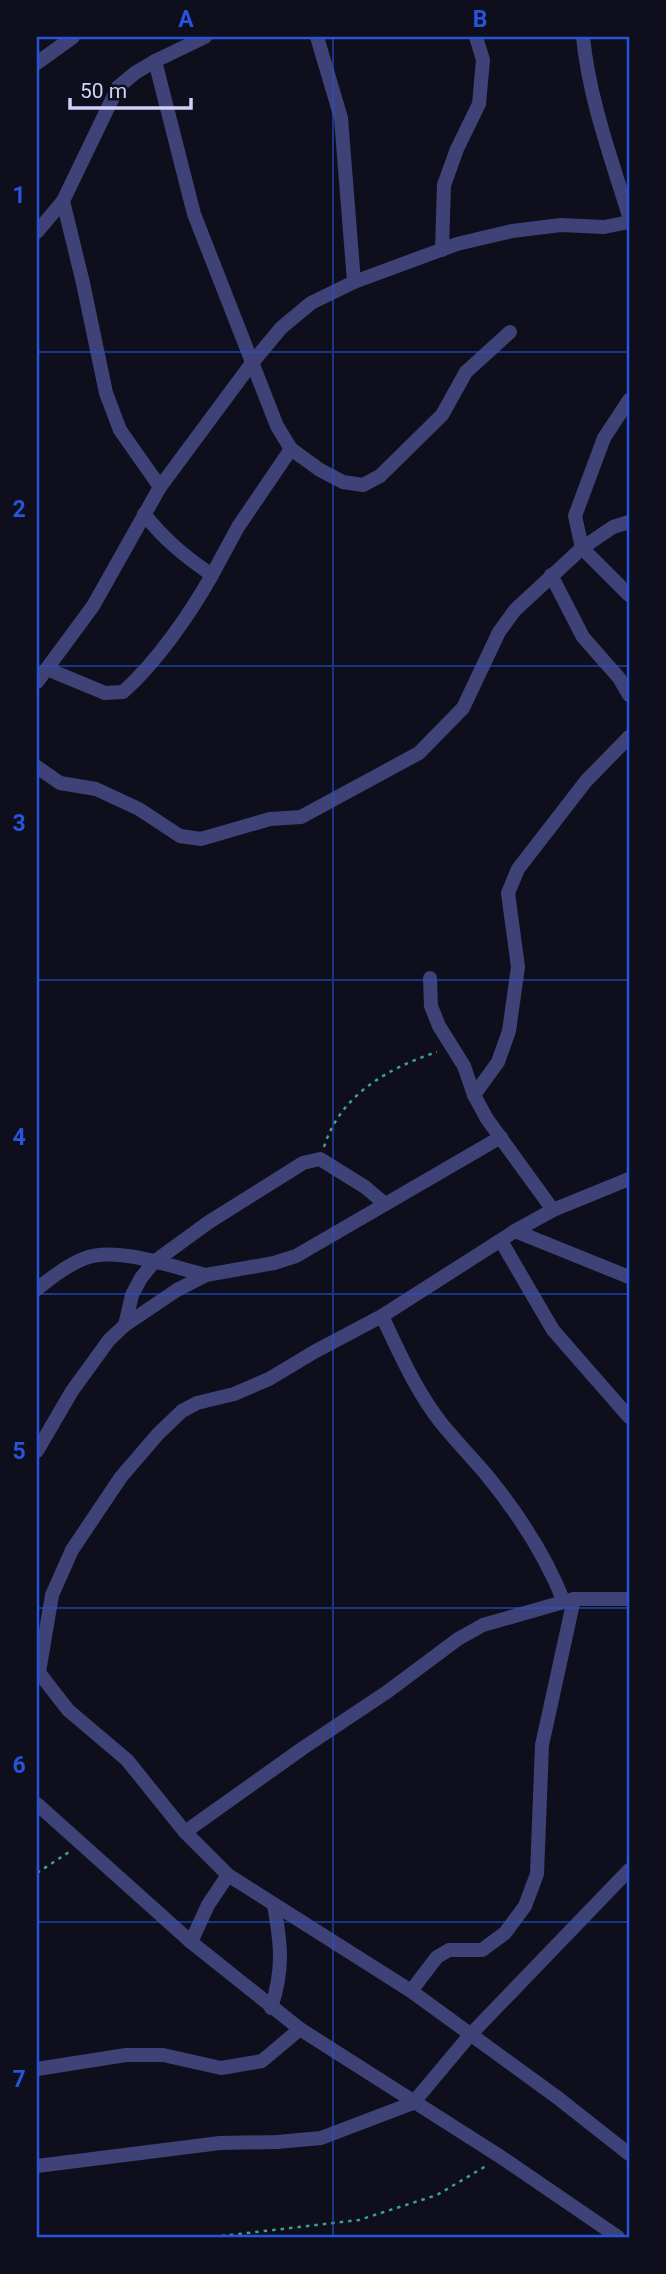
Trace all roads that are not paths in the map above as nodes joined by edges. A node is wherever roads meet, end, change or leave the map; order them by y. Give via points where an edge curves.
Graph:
1 (73, 37) edge
2 (205, 37) edge
3 (317, 37) edge
4 (476, 37) edge
5 (583, 37) edge
6 (155, 61) junction
7 (37, 63) edge
8 (63, 201) junction
9 (629, 216) edge
10 (629, 222) edge
11 (37, 232) edge
12 (442, 250) junction
13 (354, 282) junction
14 (510, 332) dead end
15 (252, 363) junction
16 (629, 400) edge
17 (291, 449) junction
18 (160, 487) junction
19 (144, 513) junction
20 (629, 522) edge
21 (582, 548) junction
22 (212, 575) junction
23 (551, 575) junction
24 (629, 595) edge
25 (47, 669) junction
26 (37, 682) edge
27 (629, 695) edge
28 (629, 737) edge
29 (37, 767) edge
30 (430, 978) dead end
31 (474, 1095) junction
32 (501, 1137) junction
33 (629, 1179) edge
34 (384, 1203) junction
35 (553, 1210) junction
36 (515, 1231) junction
37 (501, 1241) junction
38 (154, 1262) junction
39 (206, 1275) junction
40 (629, 1277) edge
41 (37, 1289) edge
42 (382, 1315) junction
43 (125, 1325) junction
44 (629, 1417) edge
45 (38, 1449) edge
46 (629, 1599) edge
47 (569, 1600) junction
48 (38, 1671) edge
49 (37, 1804) edge
50 (186, 1832) junction
51 (629, 1870) edge
52 (228, 1875) junction
53 (274, 1905) junction
54 (191, 1942) junction
55 (411, 1991) junction
56 (271, 2008) junction
57 (300, 2029) junction
58 (470, 2035) junction
59 (37, 2069) edge
60 (414, 2103) junction
61 (629, 2154) edge
62 (37, 2166) edge
63 (618, 2237) edge

1 - 7 street
2 - 6 street
3 - 13 street via 341,118
4 - 12 street via 483,60 479,104 444,185
5 - 9 street via 586,65
6 - 8 street via 118,87
6 - 15 street via 194,214
8 - 11 street
8 - 18 street via 106,393 120,430
10 - 12 street via 512,231
12 - 13 street
13 - 15 street via 311,303 281,328
14 - 17 street via 466,372 442,415 380,477 363,485 343,482
15 - 17 street
15 - 18 street
16 - 21 street via 604,438 575,516
17 - 22 street
18 - 19 street
19 - 22 street via 164,538
19 - 25 street via 93,606
20 - 21 street via 612,527
21 - 23 street
21 - 24 street
22 - 25 street via 140,677 123,692 105,693
23 - 27 street via 583,637
23 - 29 street via 499,632 463,708 419,753 301,817 270,819 201,839 180,836 139,809 96,789 60,783
25 - 26 street
28 - 31 street via 586,781 518,869 508,894 518,967 509,1031 498,1062
30 - 31 street via 431,1006 464,1066
31 - 32 street
32 - 34 street
32 - 35 street
33 - 35 street
34 - 38 street via 320,1159 303,1163
34 - 39 street via 296,1256
35 - 36 street
36 - 37 street
36 - 40 street
37 - 42 street
37 - 44 street via 553,1330
38 - 39 street
38 - 41 street via 110,1254 84,1258
38 - 43 street via 132,1295
39 - 43 street
42 - 47 street via 414,1383 532,1535
42 - 48 street via 269,1380 197,1403 158,1434 121,1477 72,1550 52,1595
43 - 45 street via 72,1391
46 - 47 street
47 - 50 street via 483,1625 458,1639
47 - 55 street via 542,1745 537,1874 526,1906 505,1934 482,1950 449,1950 437,1957
48 - 50 street via 68,1710 128,1760
49 - 54 street
50 - 52 street
51 - 58 street
52 - 53 street
52 - 54 street
53 - 55 street
53 - 56 street via 281,1956 279,1985
54 - 56 street
55 - 58 street
56 - 57 street
57 - 59 street via 262,2061 221,2068 163,2055
57 - 60 street
58 - 60 street
58 - 61 street
60 - 62 street via 321,2138 220,2143
60 - 63 street

